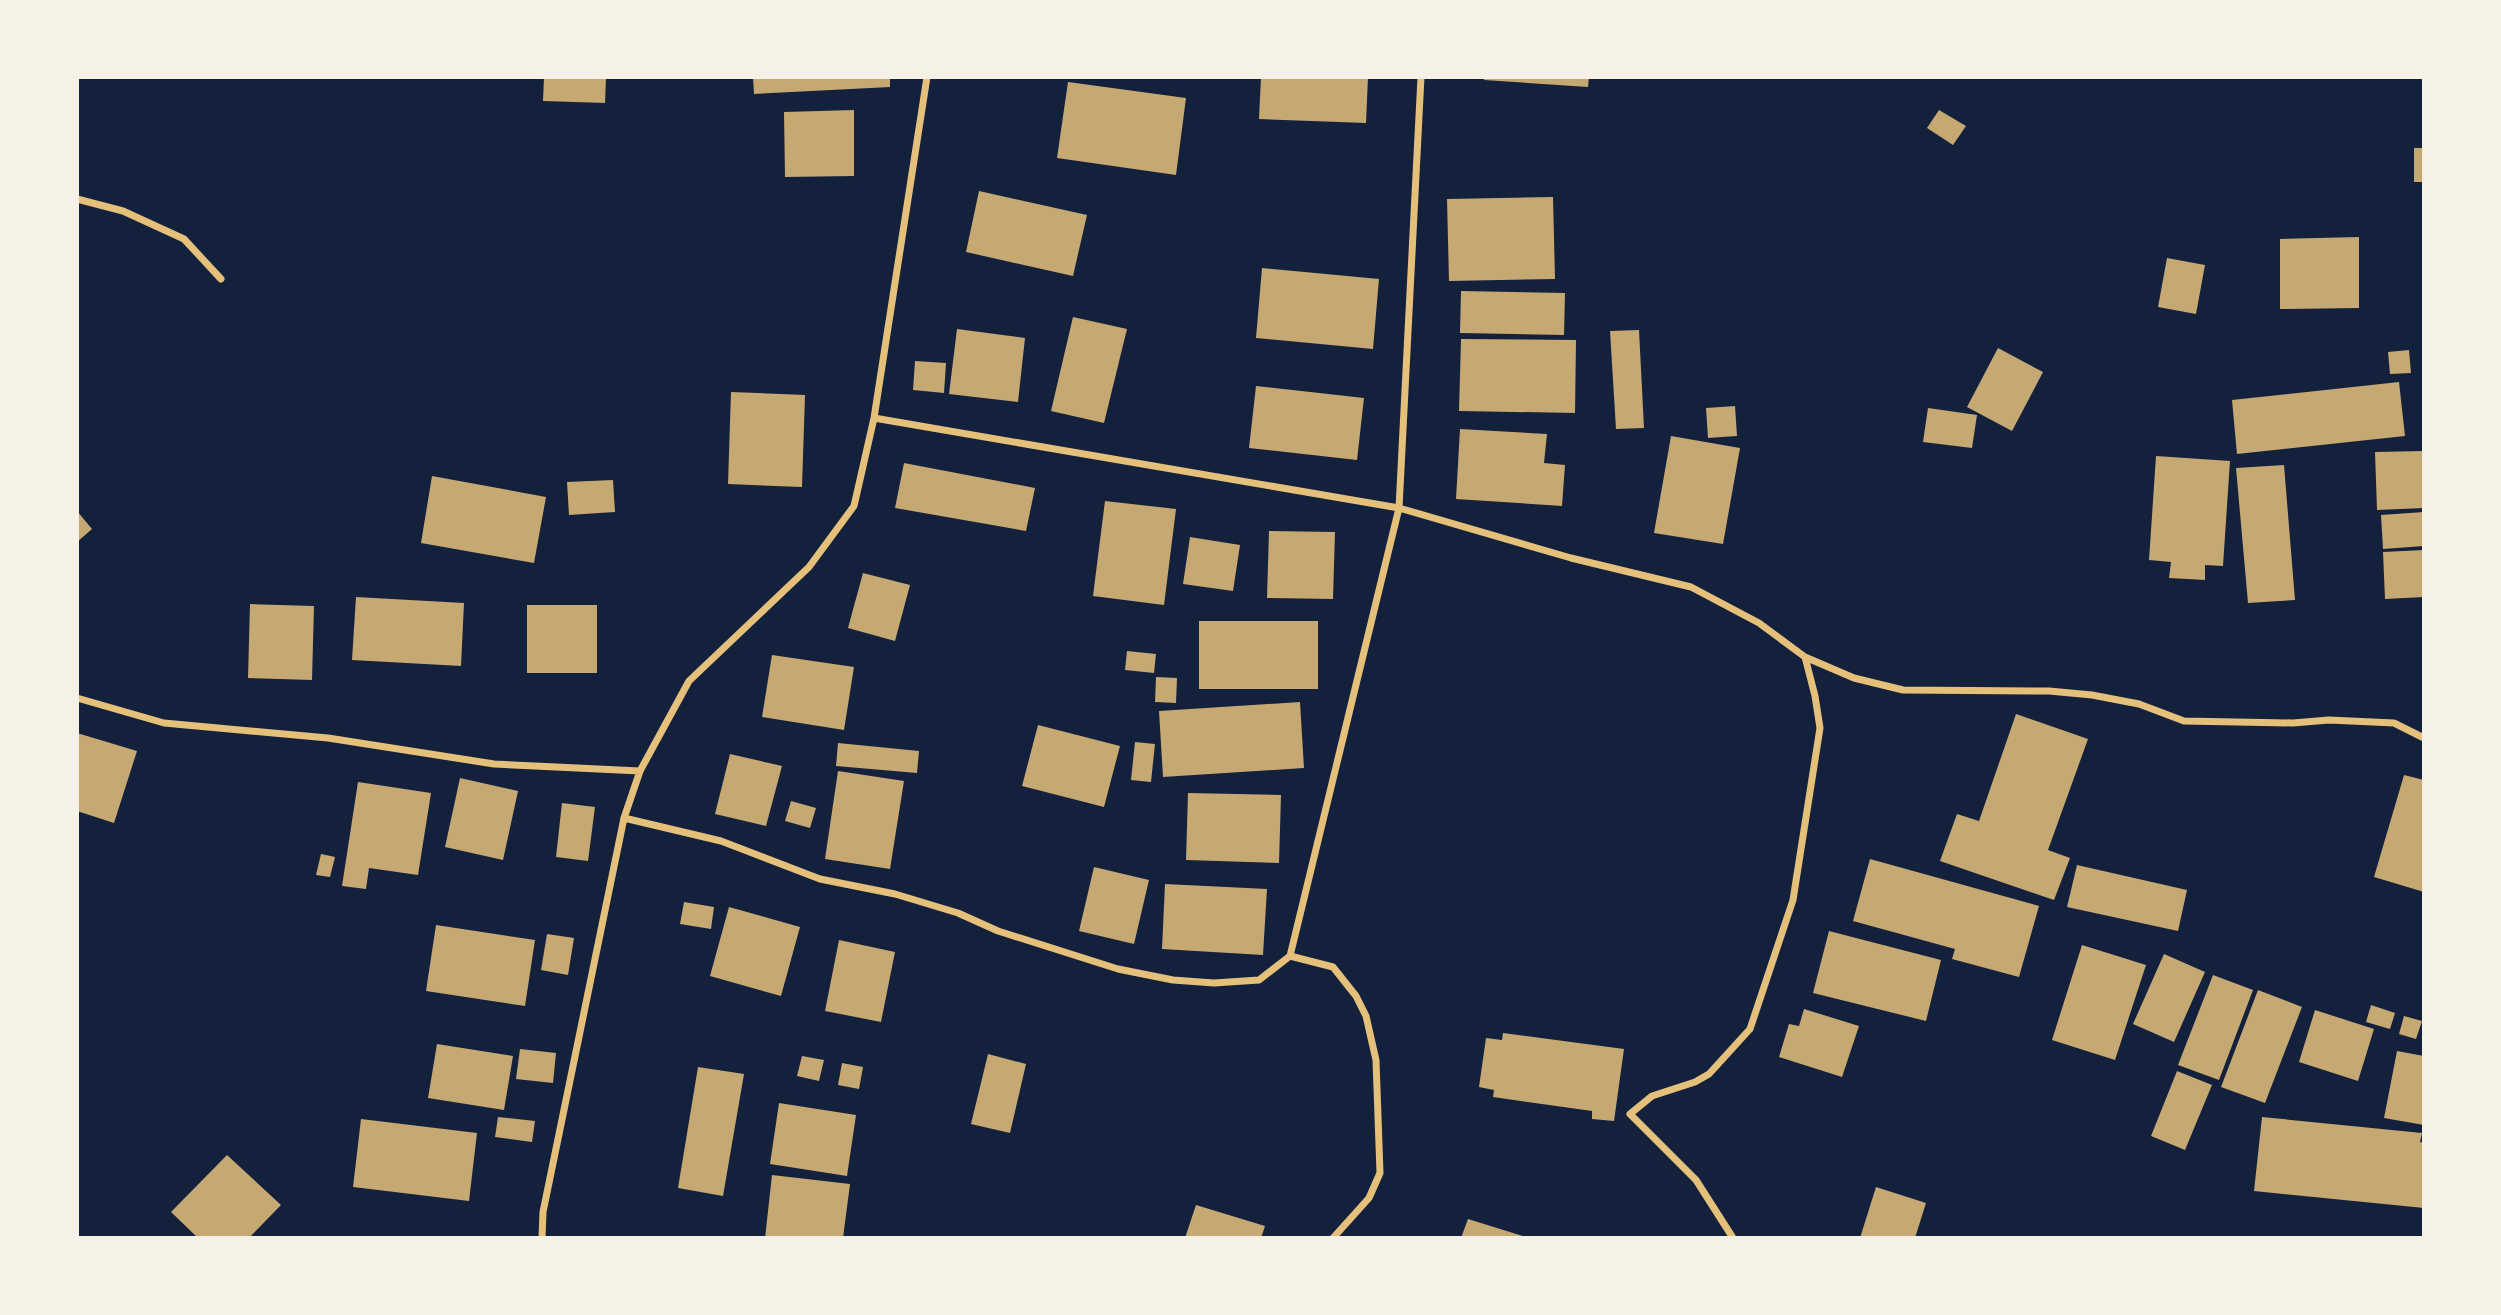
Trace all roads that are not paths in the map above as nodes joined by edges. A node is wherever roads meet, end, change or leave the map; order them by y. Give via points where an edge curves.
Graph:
1 (927, 77) edge
2 (1421, 77) edge
3 (77, 199) edge
4 (221, 279) dead end
5 (874, 418) junction
6 (1399, 508) junction
7 (1805, 657) junction
8 (77, 698) edge
9 (2424, 738) edge
10 (640, 771) junction
11 (624, 818) junction
12 (1290, 956) junction
13 (542, 1238) edge
14 (1333, 1238) edge
15 (1733, 1238) edge

1 - 5 street
2 - 6 street
3 - 4 street via 123,211 184,239
5 - 6 street
5 - 10 street via 854,506 809,567 690,681
6 - 7 street via 1691,587 1759,623
6 - 12 street
7 - 9 street via 1854,678 1903,690 2049,691 2139,704 2184,721 2394,723
7 - 15 street via 1820,728 1793,900 1749,1029 1709,1074 1652,1097 1630,1114 1696,1180
8 - 10 street via 164,723 328,738 494,764
10 - 11 street
11 - 12 street via 721,841 820,879 958,913 1118,969 1173,980 1259,980
11 - 13 street via 543,1212
12 - 14 street via 1333,967 1366,1016 1376,1060 1380,1174 1369,1198

